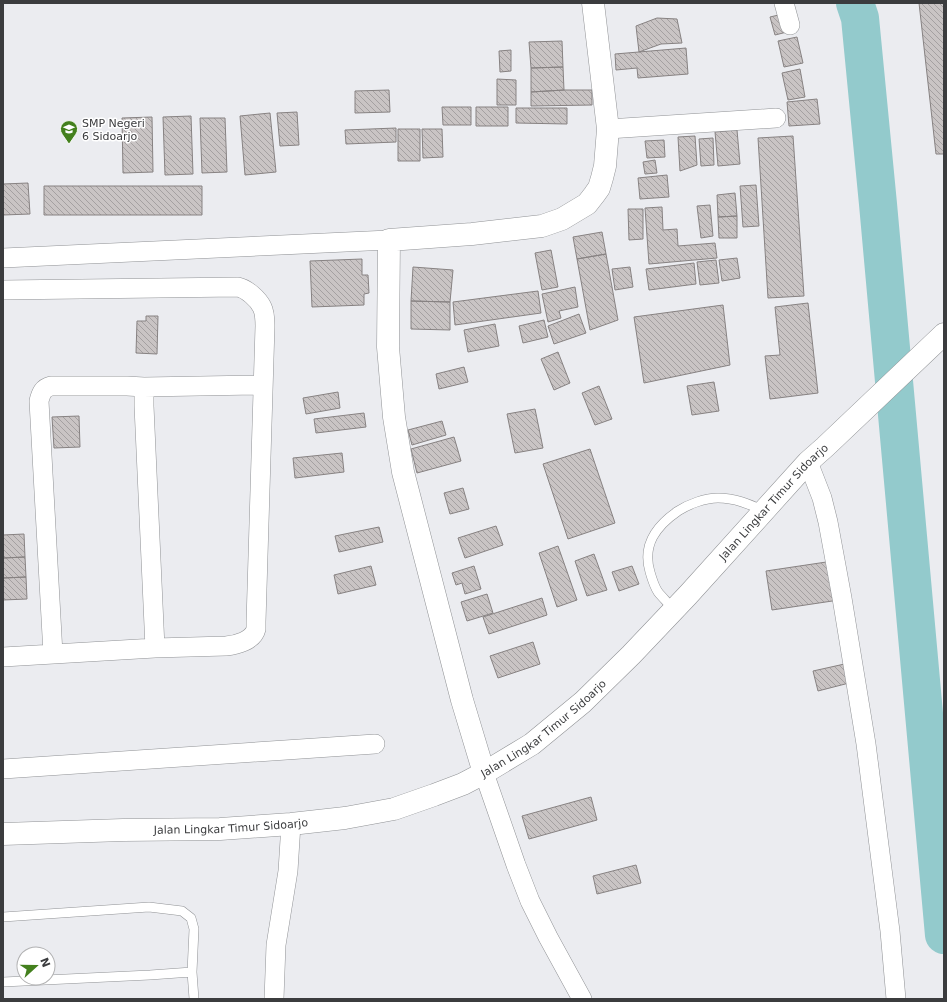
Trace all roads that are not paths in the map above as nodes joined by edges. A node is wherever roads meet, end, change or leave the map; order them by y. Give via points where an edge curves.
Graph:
1 (593, 3) edge
2 (784, 3) edge
3 (790, 25) dead end
4 (776, 118) dead end
5 (608, 129) junction
6 (389, 240) junction
7 (3, 258) edge
8 (3, 290) edge
9 (939, 339) edge
10 (263, 385) junction
11 (144, 387) junction
12 (808, 462) junction
13 (764, 511) junction
14 (674, 610) junction
15 (155, 648) junction
16 (53, 654) junction
17 (3, 657) edge
18 (375, 744) dead end
19 (3, 769) edge
20 (484, 773) junction
21 (291, 824) junction
22 (3, 834) edge
23 (3, 917) edge
24 (192, 972) junction
25 (3, 982) edge
26 (194, 999) edge
27 (274, 999) edge
28 (582, 999) edge
29 (896, 999) edge

1 - 5 main road
2 - 3 street
4 - 5 street
5 - 6 main road via 605,166 598,188 587,204 562,219 542,226
6 - 7 street
6 - 20 main road via 388,347 394,417 403,472 462,700
8 - 10 street via 241,288 262,307 265,326
9 - 12 main road, Jalan Lingkar Timur Sidoarjo
10 - 11 street
10 - 15 street via 255,631 237,645
11 - 15 street
11 - 16 street via 51,386 45,388 40,396
12 - 13 main road, Jalan Lingkar Timur Sidoarjo
12 - 29 street via 828,522 866,744
13 - 14 main road, Jalan Lingkar Timur Sidoarjo
13 - 14 lane via 734,499 716,498 685,507 659,526 650,541 647,555 649,568 658,591
14 - 20 main road, Jalan Lingkar Timur Sidoarjo via 583,702 532,744
15 - 16 street
16 - 17 street
18 - 19 street
20 - 21 main road, Jalan Lingkar Timur Sidoarjo via 463,784 394,809
20 - 28 street via 530,901
21 - 22 main road, Jalan Lingkar Timur Sidoarjo via 220,829
21 - 27 street via 288,871 276,945
23 - 24 lane via 149,907 182,911 191,918 194,929
24 - 25 lane
24 - 26 lane

